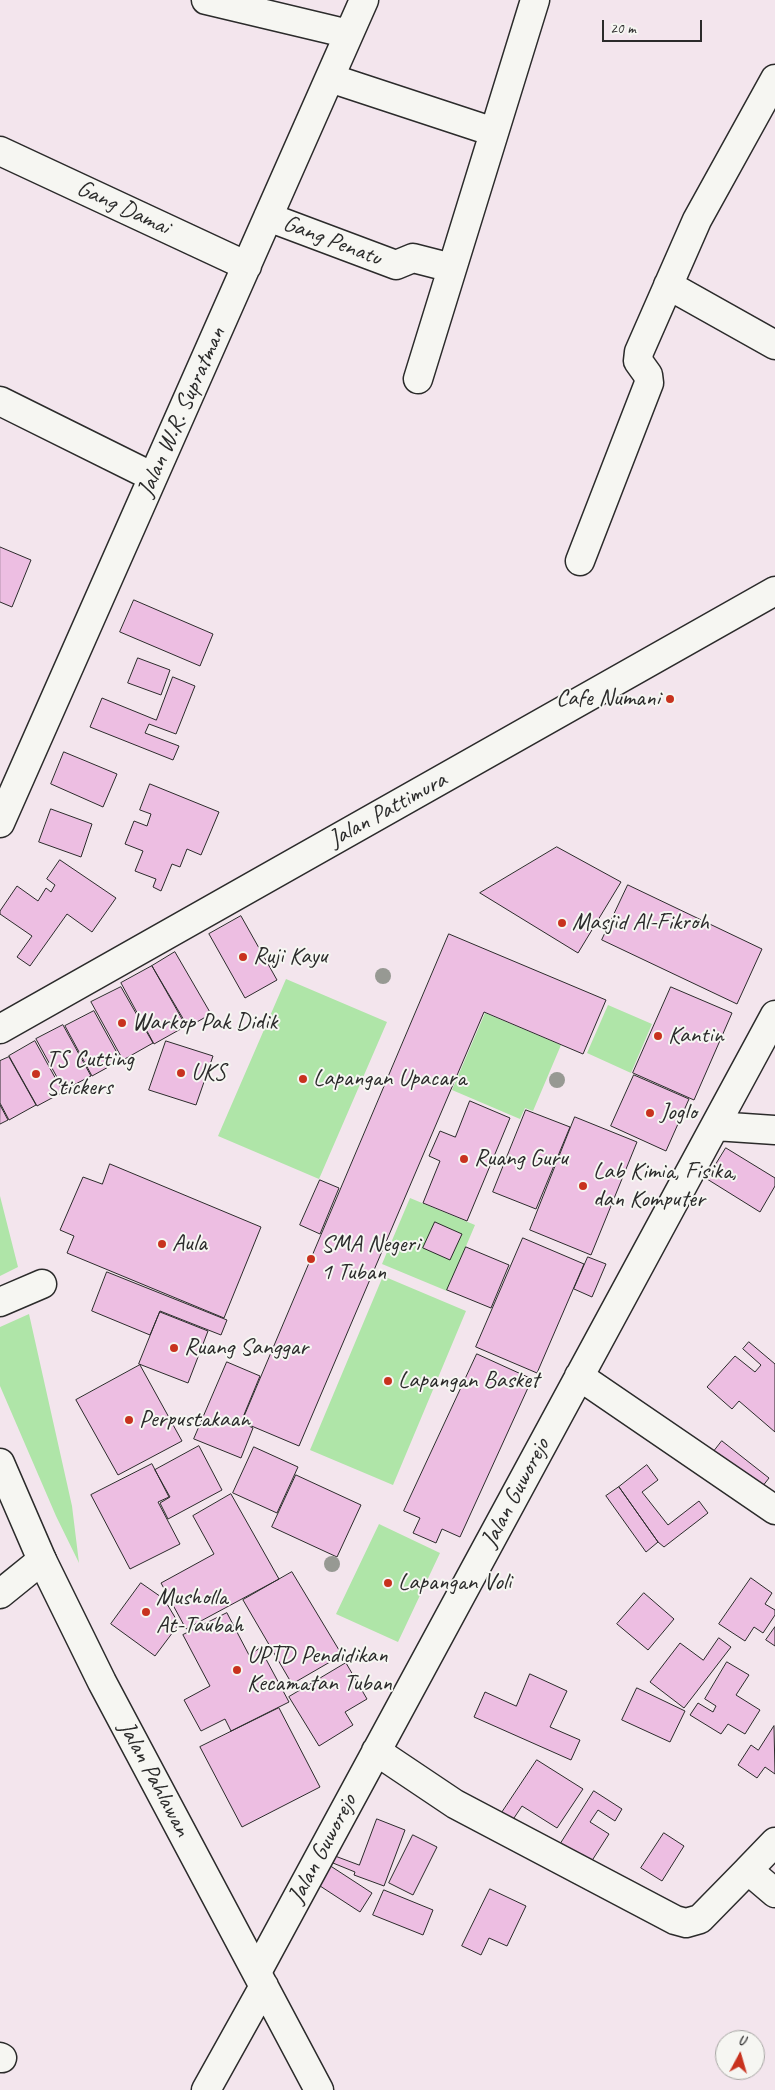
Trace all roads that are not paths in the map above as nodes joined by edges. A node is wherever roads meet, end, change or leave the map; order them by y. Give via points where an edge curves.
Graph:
1 (206, 0) edge
2 (364, 0) edge
3 (535, 0) edge
4 (348, 34) junction
5 (330, 78) junction
6 (775, 79) edge
7 (494, 132) junction
8 (0, 151) edge
9 (268, 217) junction
10 (246, 266) junction
11 (452, 268) junction
12 (668, 285) junction
13 (775, 345) edge
14 (418, 379) dead end
15 (0, 401) edge
16 (153, 477) junction
17 (580, 561) dead end
18 (775, 591) edge
19 (0, 823) edge
20 (775, 1015) edge
21 (0, 1029) edge
22 (715, 1126) junction
23 (775, 1130) edge
24 (42, 1284) dead end
25 (0, 1302) edge
26 (579, 1376) junction
27 (0, 1463) edge
28 (775, 1510) edge
29 (42, 1560) junction
30 (0, 1594) edge
31 (376, 1751) junction
32 (775, 1842) edge
33 (748, 1870) junction
34 (775, 1893) edge
35 (261, 1979) junction
36 (206, 2090) edge
37 (319, 2090) edge

1 - 4 street
2 - 4 street, Jalan W.R. Supratman
3 - 7 street
4 - 5 street, Jalan W.R. Supratman
5 - 7 street
5 - 9 street, Jalan W.R. Supratman
6 - 12 street via 709,196
7 - 11 street
8 - 10 street, Gang Damai
9 - 10 street, Jalan W.R. Supratman
9 - 11 street, Gang Penatu via 396,265 413,258
10 - 16 street, Jalan W.R. Supratman
11 - 14 street
12 - 13 street
12 - 17 street via 638,357 639,365 648,375 647,391
15 - 16 street
16 - 19 street, Jalan W.R. Supratman
18 - 21 street, Jalan Pattimura
20 - 22 street, Jalan Guworejo
22 - 23 street
22 - 26 street, Jalan Guworejo
24 - 25 street
26 - 28 street
26 - 31 street, Jalan Guworejo
27 - 29 street, Jalan Pahlawan
29 - 30 street
29 - 35 street, Jalan Pahlawan via 102,1682
31 - 33 street via 455,1804 675,1920 686,1923 700,1919
31 - 35 street, Jalan Guworejo
32 - 33 street
33 - 34 street
35 - 36 street, Jalan Guworejo
35 - 37 street, Jalan Pahlawan

